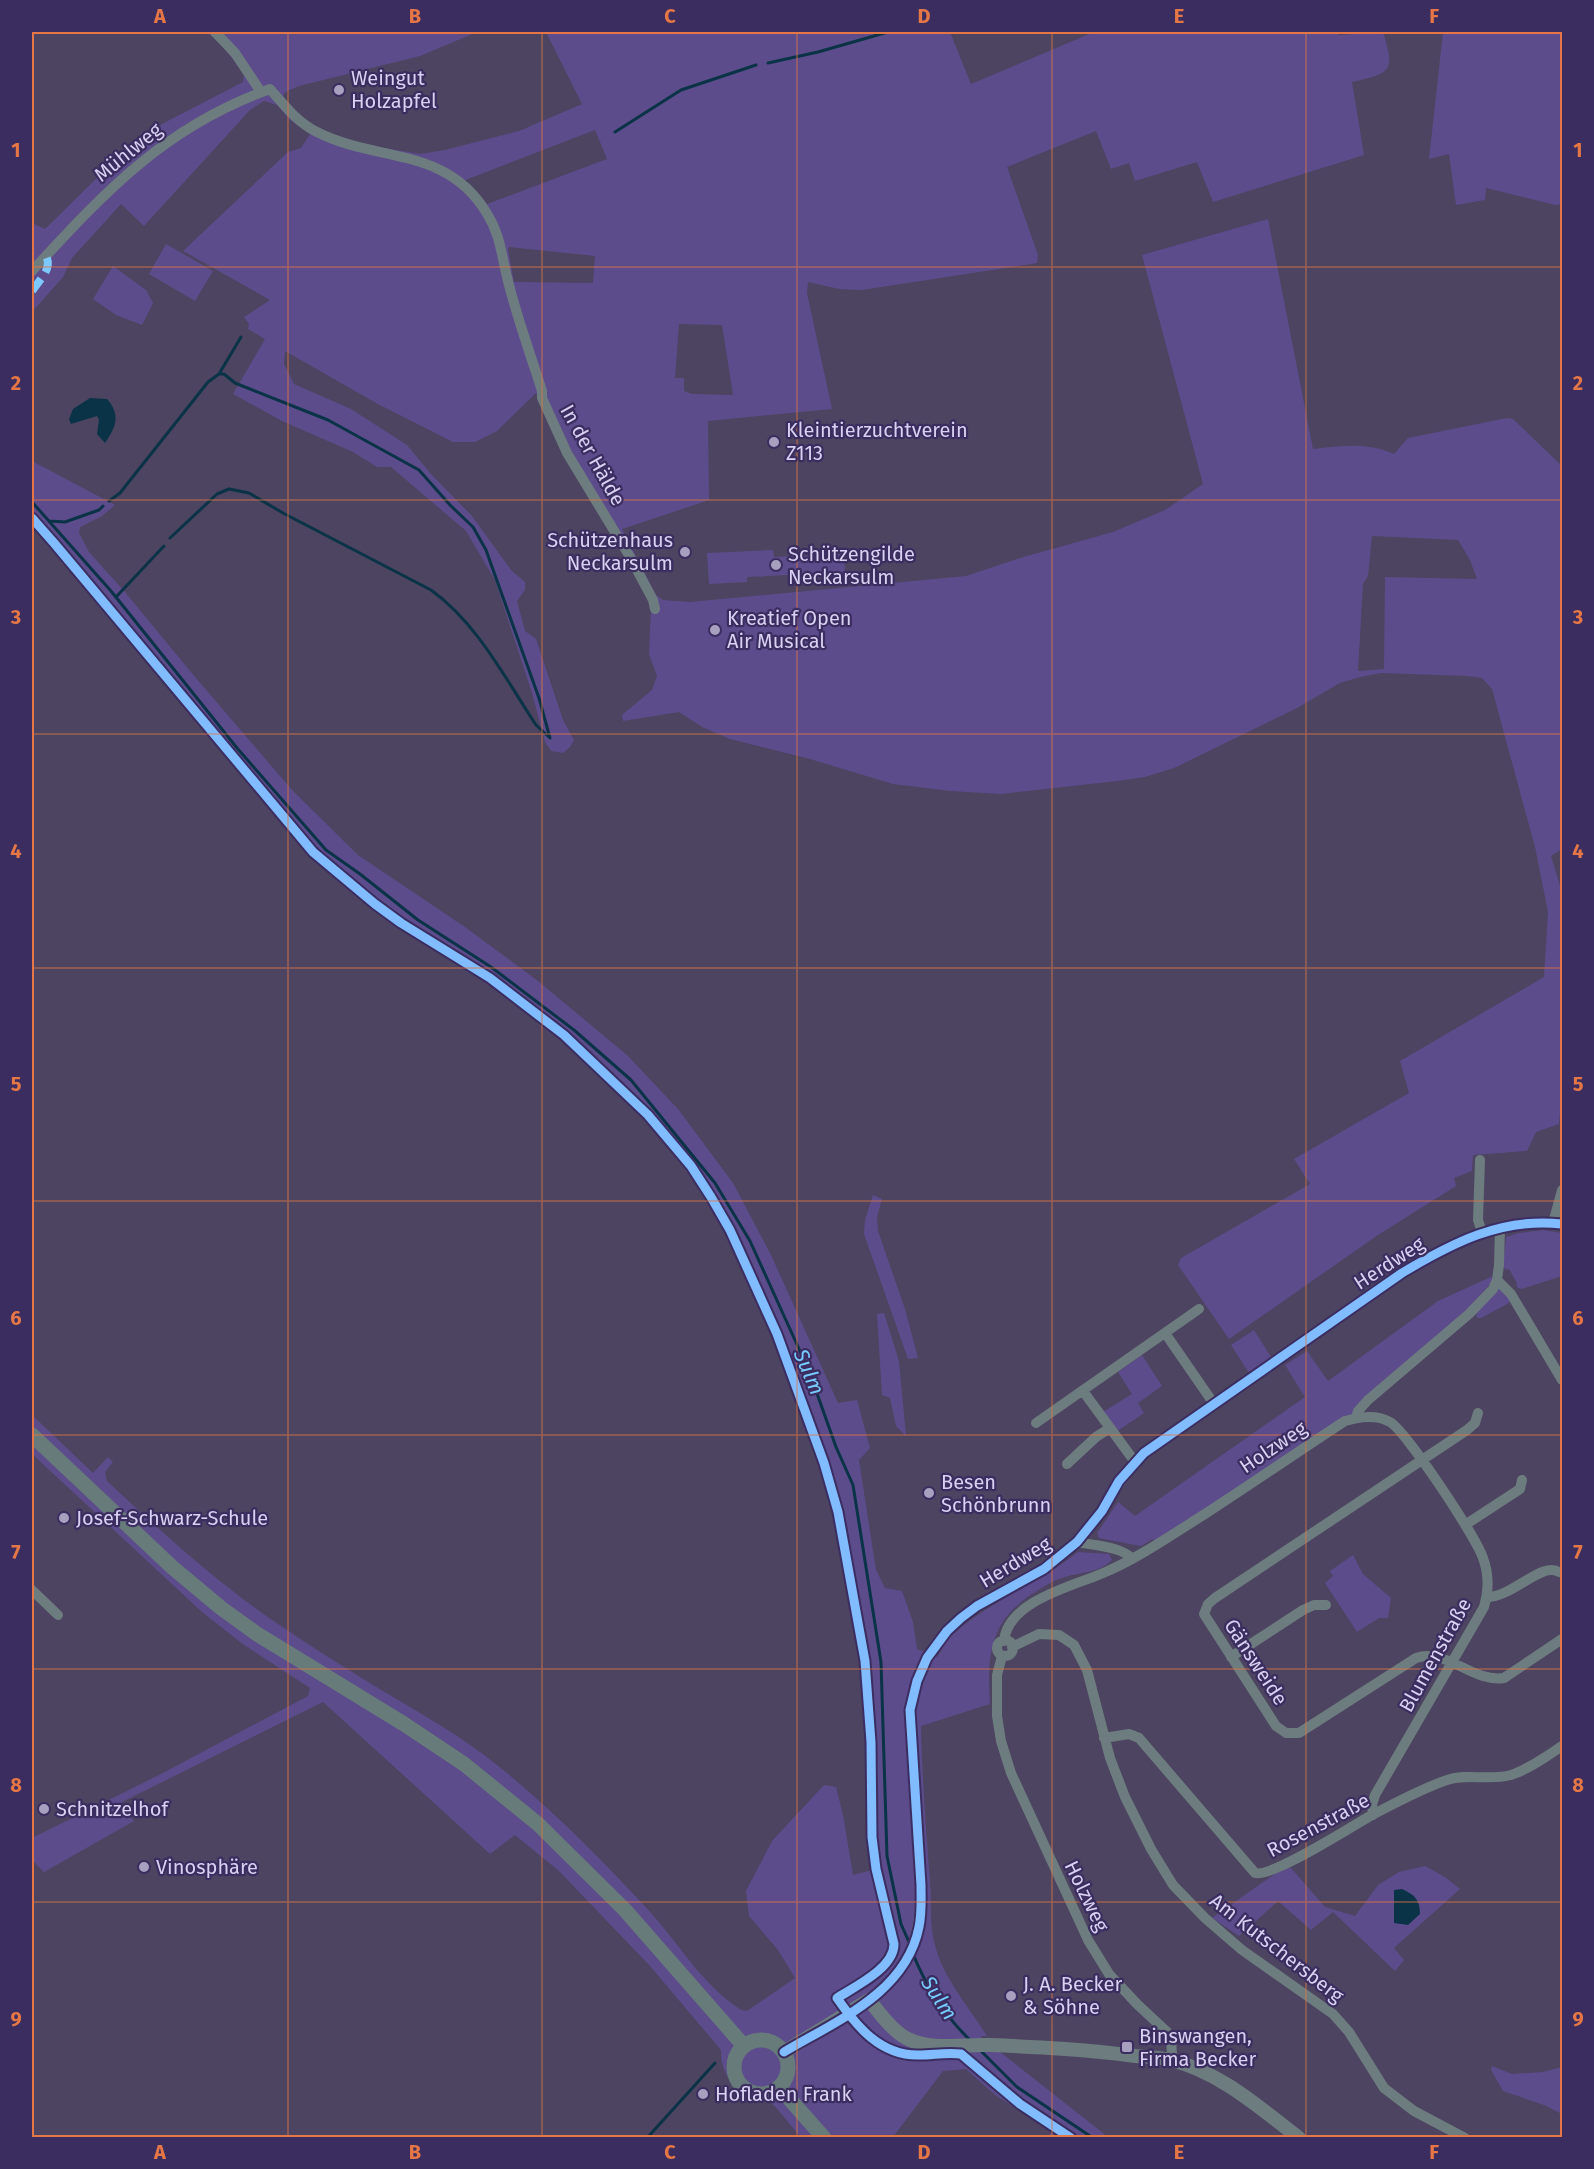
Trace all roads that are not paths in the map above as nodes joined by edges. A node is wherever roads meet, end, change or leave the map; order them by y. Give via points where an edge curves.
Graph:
1 (215, 32) edge
2 (265, 91) junction
3 (32, 271) edge
4 (655, 609) dead end
5 (1480, 1160) dead end
6 (1563, 1190) edge
7 (1558, 1223) edge
8 (1500, 1227) junction
9 (1482, 1232) junction
10 (1497, 1280) junction
11 (1199, 1309) dead end
12 (1165, 1333) junction
13 (1562, 1380) edge
14 (1083, 1391) junction
15 (1214, 1404) junction
16 (1478, 1413) dead end
17 (1356, 1418) junction
18 (1036, 1423) dead end
19 (1110, 1428) junction
20 (32, 1435) edge
21 (1422, 1461) junction
22 (1135, 1462) junction
23 (1067, 1464) dead end
24 (1522, 1480) dead end
25 (1465, 1525) junction
26 (1077, 1542) junction
27 (1132, 1559) junction
28 (1559, 1572) dead end
29 (32, 1590) edge
30 (1487, 1597) junction
31 (1326, 1605) dead end
32 (58, 1615) dead end
33 (1563, 1639) edge
34 (1008, 1644) junction
35 (1231, 1657) junction
36 (1452, 1663) junction
37 (1104, 1738) junction
38 (1563, 1746) edge
39 (1373, 1815) junction
40 (869, 2000) junction
41 (744, 2046) junction
42 (784, 2052) junction
43 (1170, 2060) junction
44 (779, 2087) junction
45 (824, 2138) edge
46 (1299, 2138) edge
47 (1465, 2138) edge

1 - 2 street, In der Hälde
2 - 3 street, Mühlweg via 236,102 163,144 98,200
2 - 4 street, In der Hälde via 317,132 353,146 433,165 474,196 501,242 542,398 567,453 630,557
5 - 9 street via 1478,1220
6 - 7 street
7 - 8 street, Herdweg
8 - 9 street, Herdweg
8 - 10 street
9 - 15 street, Herdweg via 1402,1273
10 - 13 street via 1511,1294
10 - 17 street, Holzweg via 1468,1314 1368,1400
11 - 12 street
12 - 14 street
12 - 15 street
14 - 18 street
14 - 19 street
15 - 22 street, Herdweg
16 - 21 street via 1475,1423
17 - 21 street, Blumenstraße via 1391,1422
17 - 27 street, Holzweg via 1345,1421
19 - 22 street
19 - 23 street
20 - 41 main road via 221,1608 454,1757 538,1824 625,1910
21 - 25 street, Blumenstraße
21 - 35 street, Gänsweide via 1208,1604 1203,1614
22 - 26 street, Herdweg
24 - 25 street via 1520,1489
25 - 30 street, Blumenstraße via 1483,1556
26 - 27 street, Herdweg via 1122,1550
26 - 40 street, Herdweg via 1044,1569 961,1617 934,1646 919,1676 909,1729 921,1911 916,1938 902,1969
27 - 34 street, Holzweg via 1028,1606 1005,1634
28 - 30 street via 1545,1570 1503,1595
29 - 32 street
30 - 36 street, Blumenstraße
31 - 35 street via 1303,1610
33 - 36 street via 1504,1678 1485,1678
34 - 37 street, Am Kutschersberg via 1039,1634 1059,1635 1074,1645 1087,1670
34 - 43 street, Holzweg via 1000,1642 997,1647 1002,1656 997,1675 1001,1741 1011,1773 1088,1940 1109,1974 1167,2032 1171,2039
35 - 36 street, Gänsweide via 1276,1726 1293,1734 1416,1658 1434,1656
36 - 39 street, Blumenstraße via 1375,1796
37 - 39 street, Rosenstraße via 1128,1734 1139,1738 1258,1875
37 - 47 street, Am Kutschersberg via 1125,1797 1173,1885 1242,1950 1333,2014 1384,2088 1414,2111
38 - 39 street, Rosenstraße via 1510,1775 1446,1780
40 - 42 street, Herdweg
40 - 43 street via 894,2029 923,2044 1082,2050
41 - 42 main road via 765,2040
41 - 44 main road via 734,2067 740,2084 746,2090 763,2094
42 - 44 main road via 788,2074
43 - 46 street via 1227,2085
44 - 45 main road

